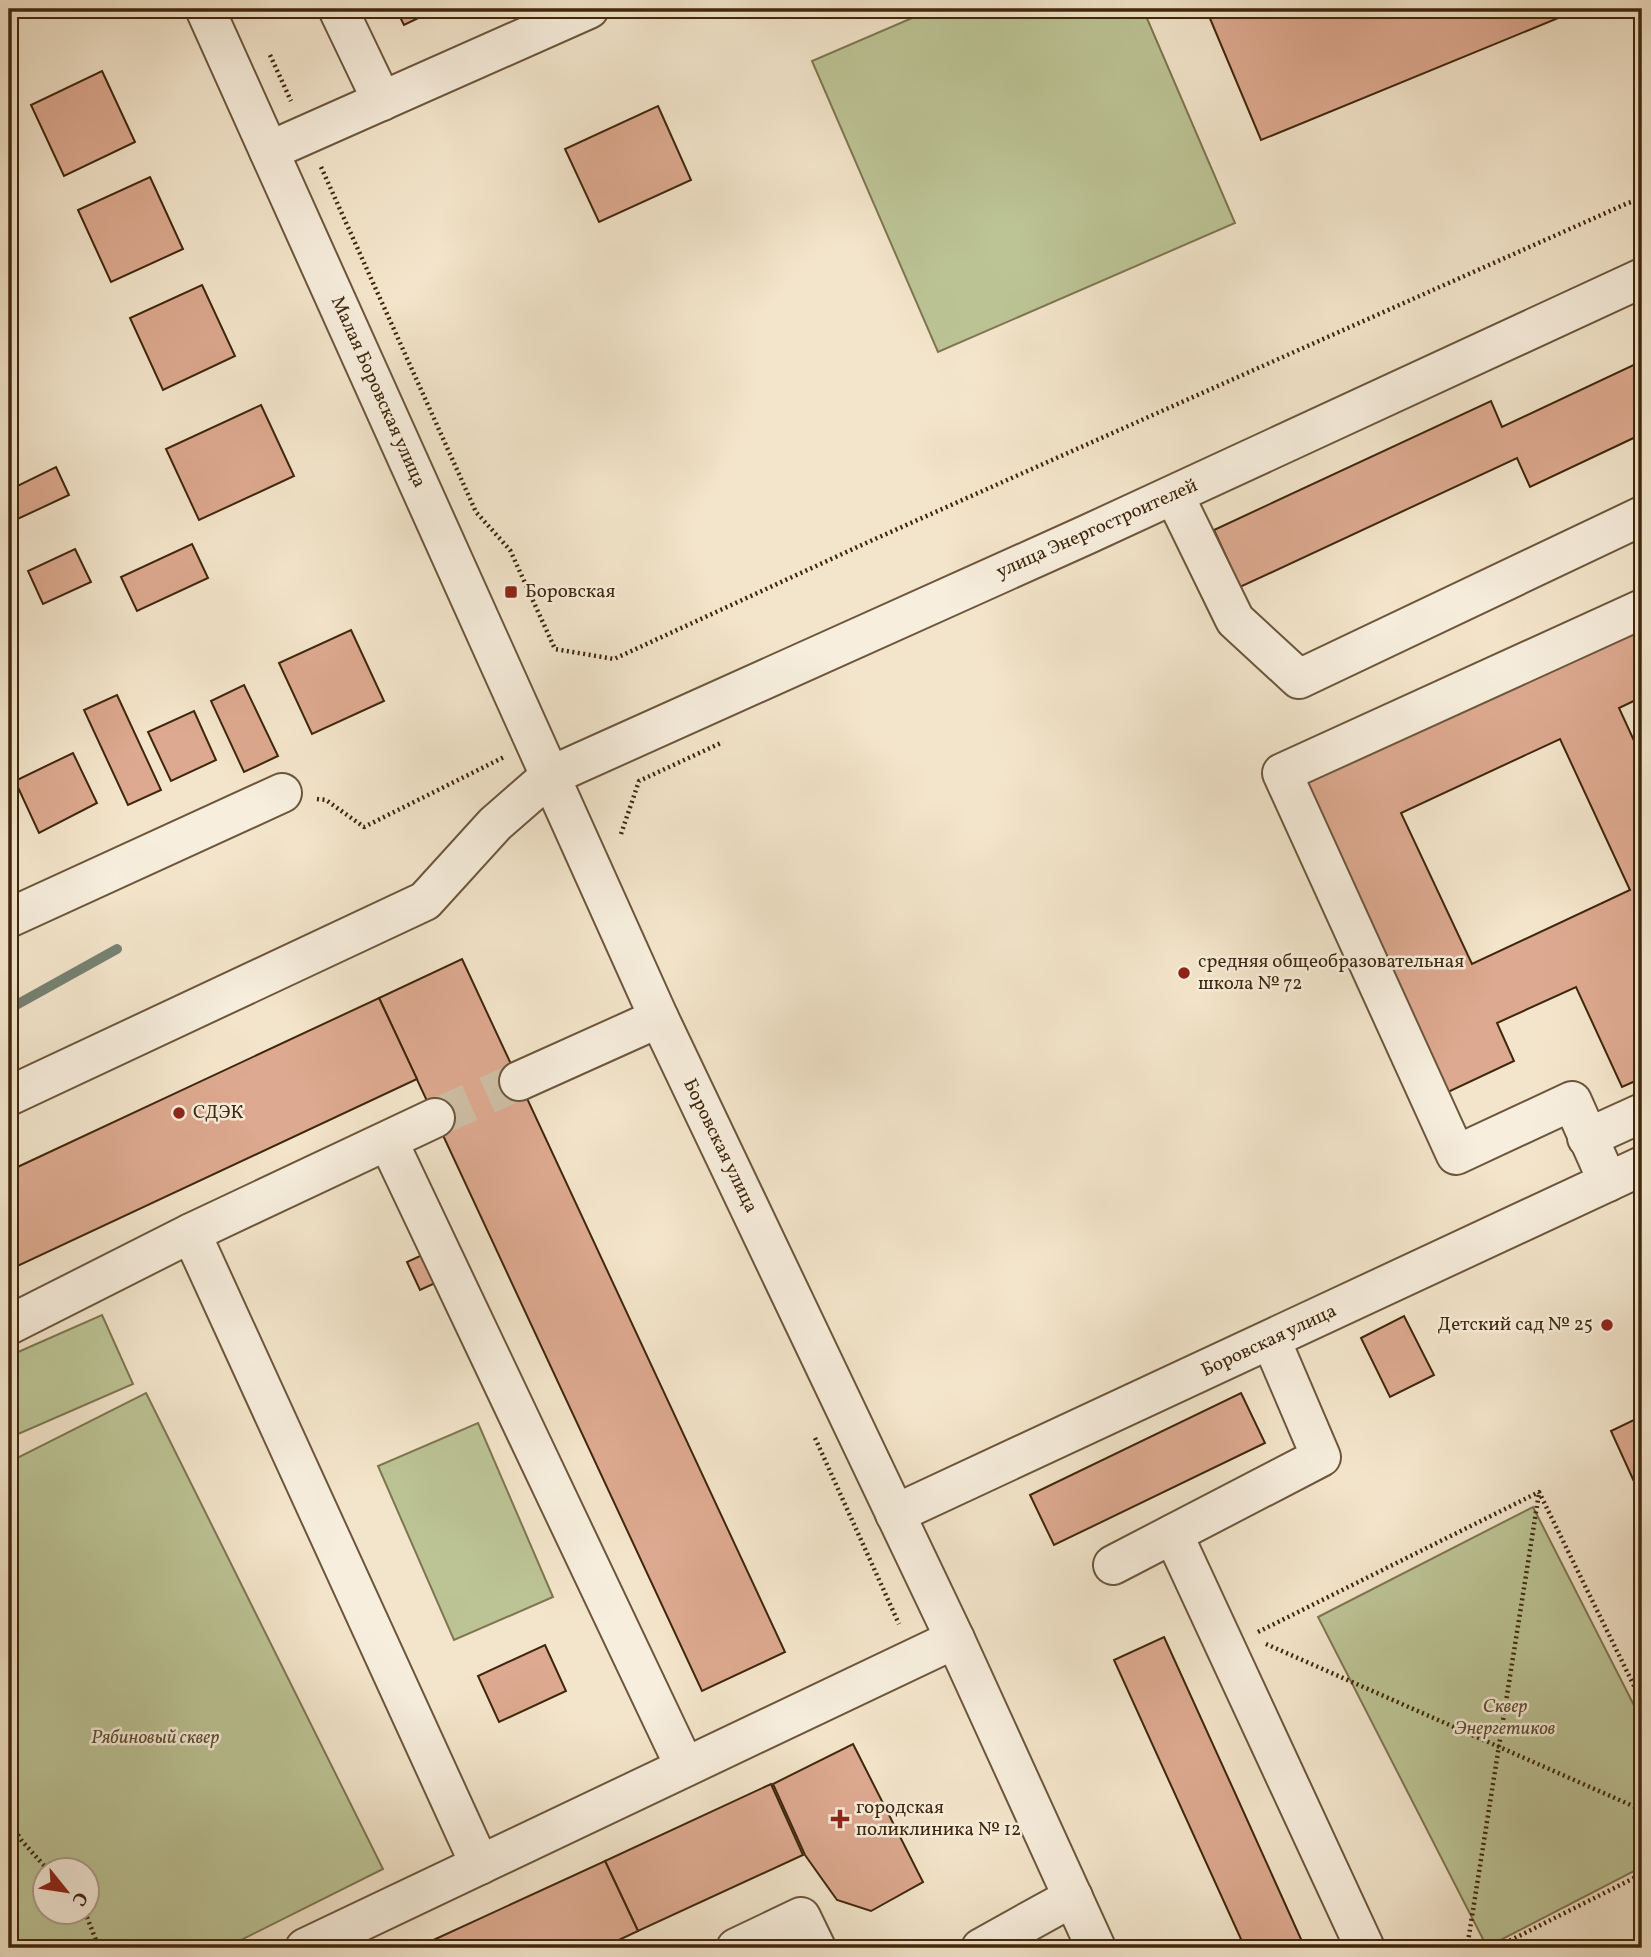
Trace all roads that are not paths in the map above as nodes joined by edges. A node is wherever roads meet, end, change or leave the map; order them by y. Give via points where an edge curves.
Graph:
1 (205, 9) edge
2 (338, 9) edge
3 (589, 9) edge
4 (382, 101) junction
5 (269, 151) junction
6 (1642, 278) edge
7 (1174, 495) junction
8 (1642, 516) edge
9 (1642, 609) edge
10 (550, 776) junction
11 (282, 793) road end
12 (9, 918) edge
13 (659, 1018) junction
14 (519, 1081) tunnel mouth
15 (9, 1096) edge
16 (1642, 1113) edge
17 (435, 1118) tunnel mouth
18 (1587, 1138) junction
19 (388, 1141) junction
20 (1625, 1174) edge
21 (191, 1233) junction
22 (9, 1325) edge
23 (1271, 1340) junction
24 (895, 1514) junction
25 (1173, 1534) junction
26 (1113, 1565) dead end
27 (955, 1639) junction
28 (685, 1768) junction
29 (481, 1865) junction
30 (1073, 1898) junction
31 (305, 1948) edge
32 (736, 1948) edge
33 (816, 1948) edge
34 (981, 1948) edge
35 (1096, 1948) edge
36 (1365, 1948) edge

1 - 5 street, Малая Боровская улица
2 - 4 street
3 - 4 street
4 - 5 street
5 - 10 street, Малая Боровская улица
6 - 7 street, улица Энергостроителей
7 - 8 street via 1235,620 1299,679
7 - 10 street, улица Энергостроителей
9 - 18 street via 1282,773 1456,1155 1572,1101
10 - 13 street, Боровская улица
10 - 15 street, улица Энергостроителей via 495,824 425,901
11 - 12 street
13 - 14 street
13 - 24 street, Боровская улица
16 - 18 street
17 - 19 street
18 - 20 street
19 - 21 street
19 - 28 street
20 - 23 street, Боровская улица
21 - 22 street
21 - 29 street
23 - 24 street, Боровская улица
23 - 25 street via 1321,1457
24 - 27 street, Боровская улица
25 - 26 street
25 - 36 street via 1238,1642
27 - 28 street
27 - 30 street, Боровская улица
28 - 29 street
29 - 31 street
30 - 34 street
30 - 35 street, Боровская улица
32 - 33 street via 801,1917

